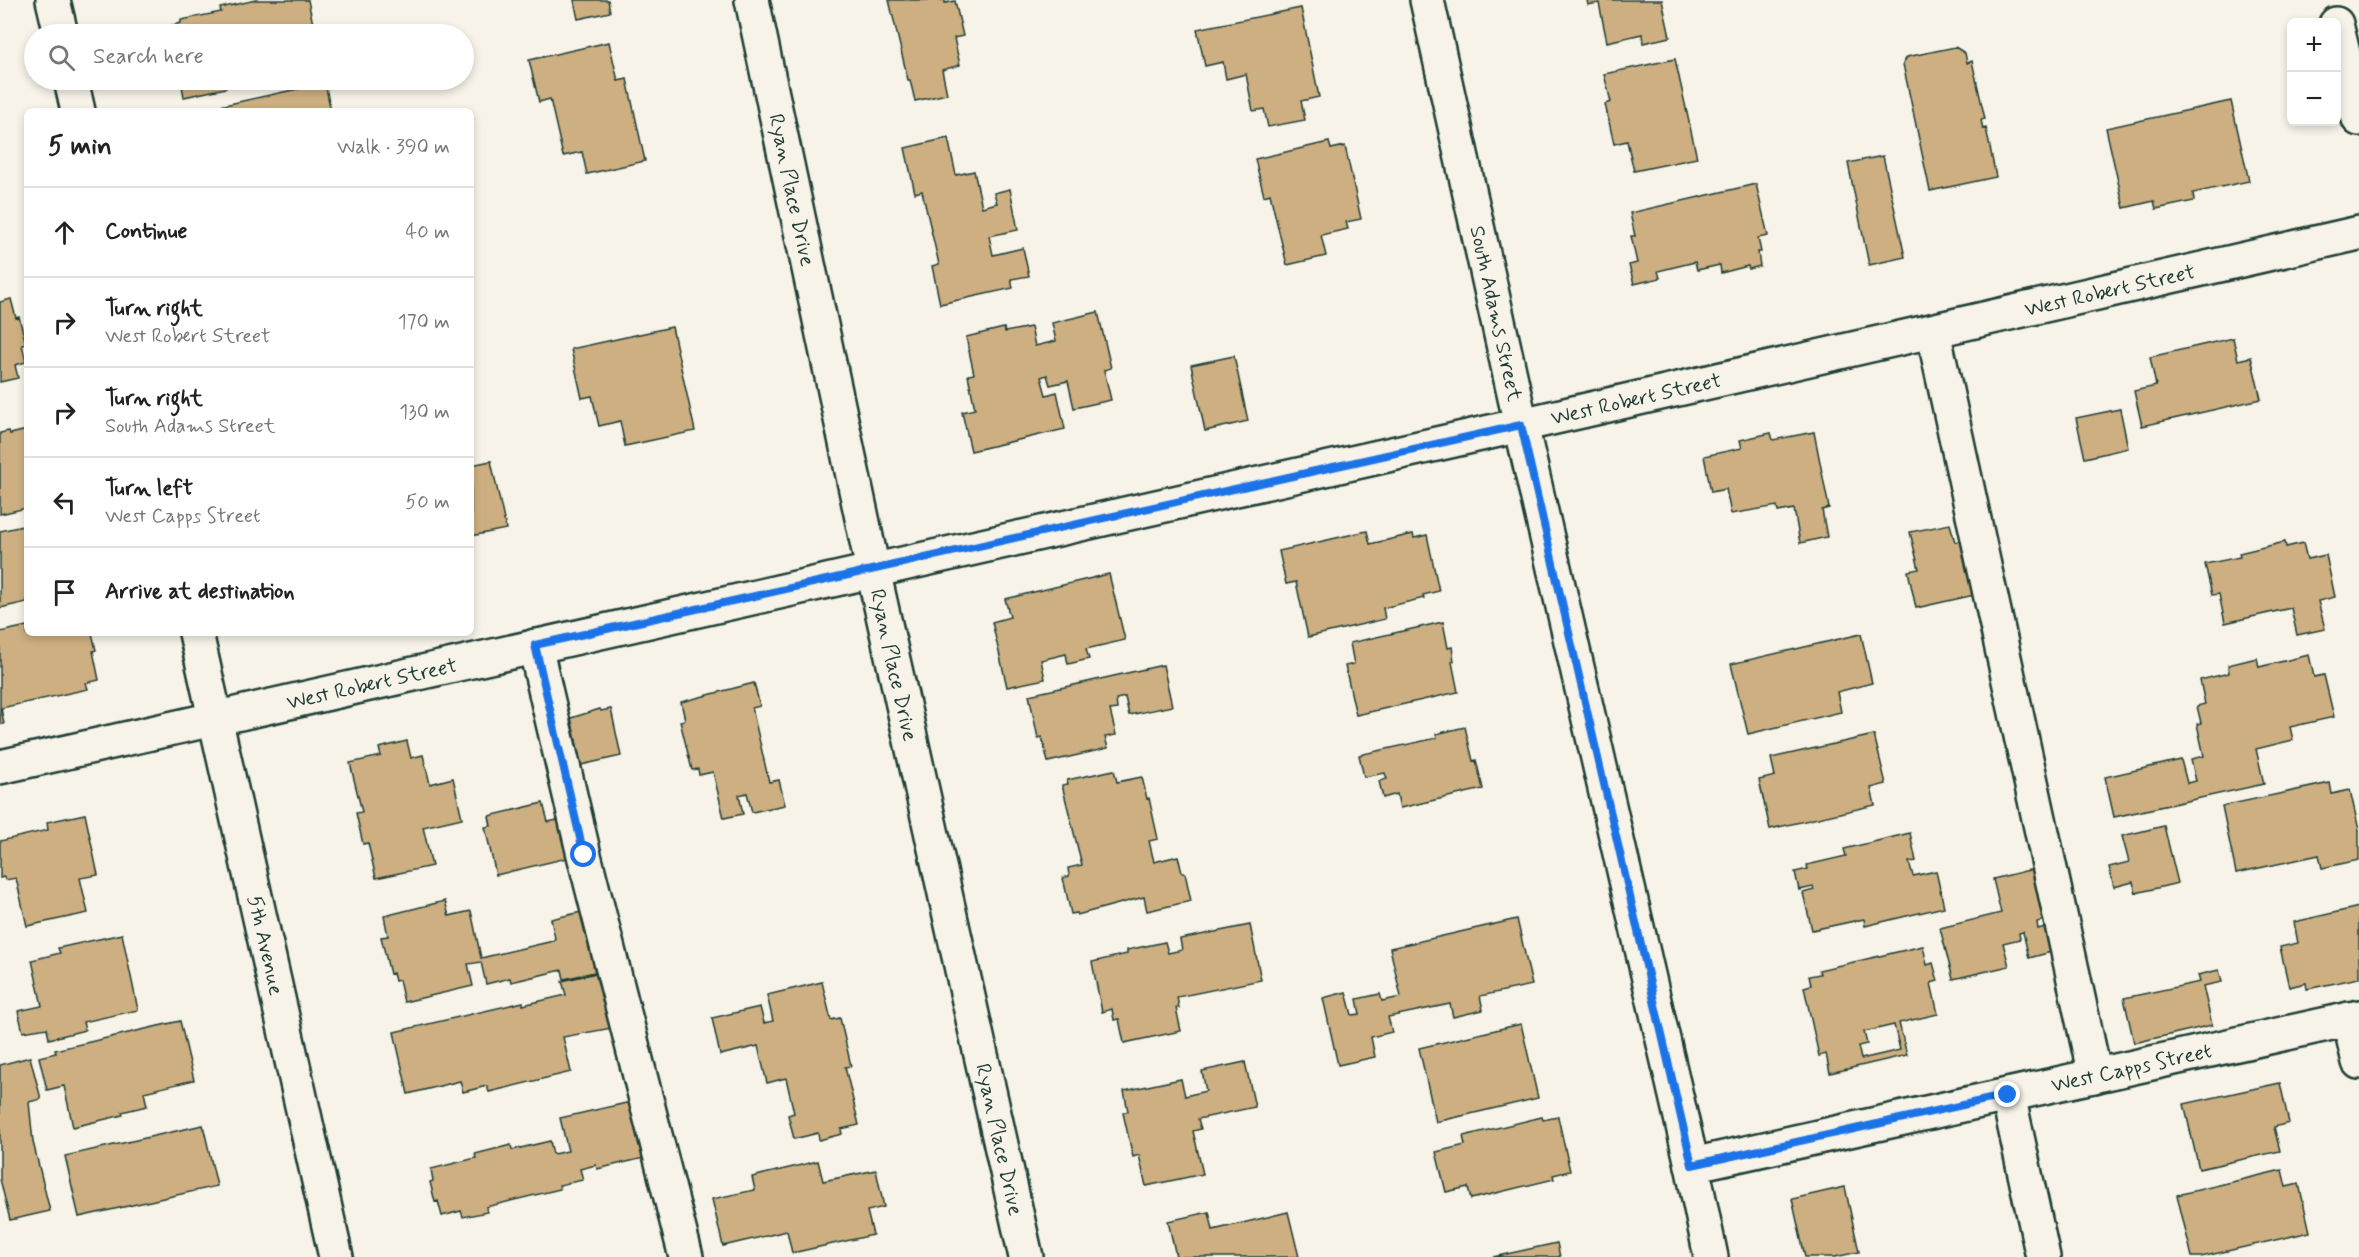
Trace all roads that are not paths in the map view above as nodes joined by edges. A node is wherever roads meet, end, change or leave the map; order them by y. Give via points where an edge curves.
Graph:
1 (53, 0) edge
2 (752, 0) edge
3 (1427, 0) edge
4 (2331, 0) edge
5 (2335, 18) edge
6 (59, 24) edge
7 (2341, 44) edge
8 (73, 90) edge
9 (77, 108) edge
10 (2359, 119) edge
11 (2359, 232) edge
12 (1932, 331) junction
13 (1521, 425) junction
14 (873, 570) junction
15 (197, 636) edge
16 (535, 645) junction
17 (216, 718) junction
18 (0, 767) edge
19 (2354, 1018) edge
20 (2359, 1062) edge
21 (2095, 1076) junction
22 (2008, 1095) junction
23 (1692, 1165) junction
24 (336, 1257) edge
25 (686, 1257) edge
26 (1026, 1257) edge
27 (1711, 1257) edge
28 (2043, 1257) edge

1 - 6 street
2 - 14 street, Ryan Place Drive
3 - 13 street, South Adams Street
4 - 5 street
7 - 10 street
8 - 9 street
11 - 12 street, West Robert Street
12 - 13 street, West Robert Street
12 - 21 street
13 - 14 street, West Robert Street
13 - 23 street, South Adams Street
14 - 16 street, West Robert Street
14 - 26 street, Ryan Place Drive
15 - 17 street, 5th Avenue
16 - 17 street, West Robert Street
16 - 25 street
17 - 18 street, West Robert Street
17 - 24 street, 5th Avenue
19 - 20 street
19 - 21 street, West Capps Street
21 - 22 street, West Capps Street
22 - 23 street, West Capps Street
22 - 28 street
23 - 27 street, South Adams Street

